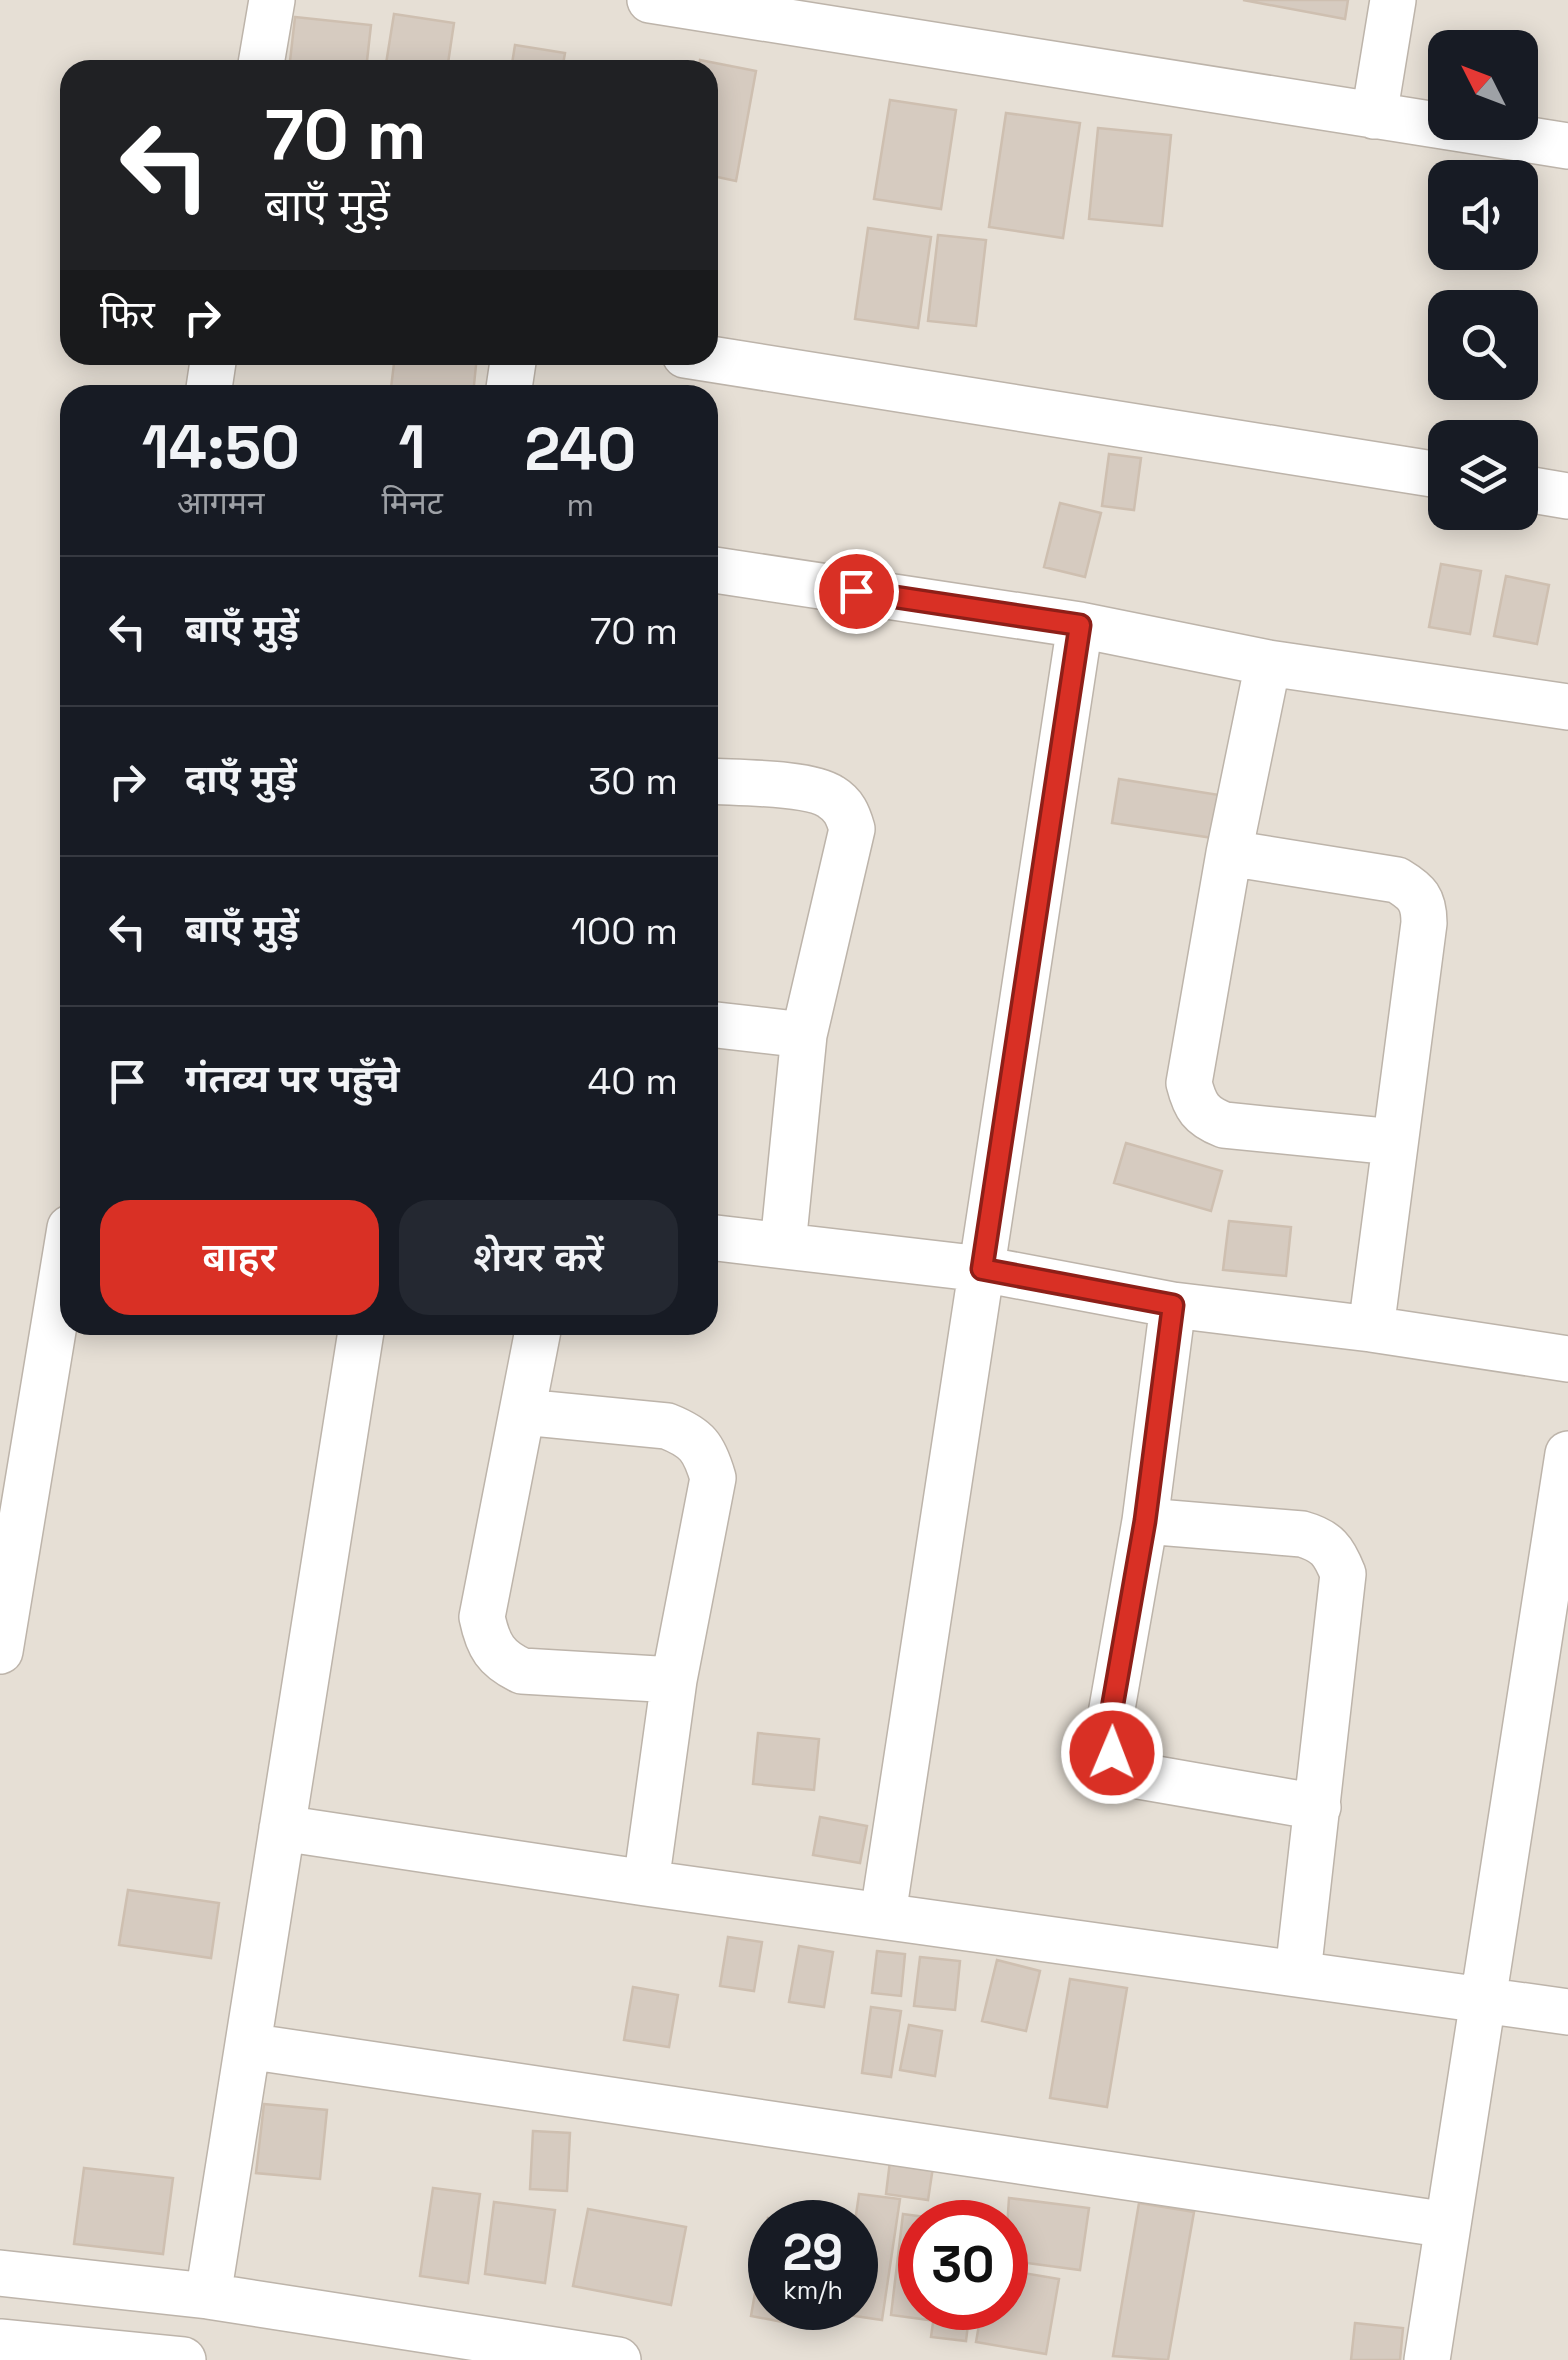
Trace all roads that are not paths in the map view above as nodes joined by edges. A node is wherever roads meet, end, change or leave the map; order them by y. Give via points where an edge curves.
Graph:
1 (272, 0) edge
2 (650, 0) edge
3 (1393, 0) edge
4 (262, 60) edge
5 (1374, 116) junction
6 (1568, 146) edge
7 (718, 360) edge
8 (1428, 473) edge
9 (1538, 491) edge
10 (1568, 496) edge
11 (718, 571) edge
12 (1080, 625) junction
13 (1268, 663) junction
14 (1568, 707) edge
15 (718, 781) edge
16 (1230, 853) junction
17 (718, 1025) edge
18 (804, 1034) junction
19 (1394, 1142) junction
20 (718, 1237) edge
21 (783, 1244) junction
22 (982, 1269) junction
23 (60, 1289) edge
24 (1173, 1305) junction
25 (1370, 1329) junction
26 (360, 1335) edge
27 (538, 1335) edge
28 (1568, 1358) edge
29 (522, 1412) junction
30 (1568, 1454) edge
31 (1145, 1521) junction
32 (0, 1652) edge
33 (674, 1680) junction
34 (1318, 1807) junction
35 (282, 1828) junction
36 (646, 1883) junction
37 (884, 1914) junction
38 (1298, 1973) junction
39 (1483, 2000) junction
40 (1568, 2012) edge
41 (248, 2046) junction
42 (1448, 2225) junction
43 (0, 2272) edge
44 (208, 2296) junction
45 (0, 2342) edge
46 (183, 2360) edge
47 (618, 2360) edge
48 (1427, 2360) edge

1 - 4 street
2 - 5 street
3 - 5 street
5 - 6 street
7 - 8 street
9 - 10 street
11 - 12 street
12 - 13 street
12 - 22 street
13 - 14 street
13 - 16 street
15 - 18 street via 810,789 847,811 852,829
16 - 19 street via 1397,880 1424,902
16 - 19 street via 1189,1084 1194,1103 1203,1116 1224,1125
17 - 18 street
18 - 21 street
19 - 25 street
20 - 21 street
21 - 22 street
22 - 24 street
22 - 37 street
23 - 32 street
24 - 25 street
24 - 31 street
25 - 28 street
26 - 35 street
27 - 29 street
29 - 33 street via 666,1426 706,1451 713,1478
29 - 33 street via 482,1618 488,1643 502,1662 522,1671
30 - 39 street
31 - 34 street via 1302,1534 1323,1540 1335,1554 1343,1574
31 - 34 street via 1107,1737 1112,1753 1139,1776
33 - 36 street
34 - 38 street
35 - 36 street
35 - 41 street
36 - 37 street
37 - 38 street
38 - 39 street
39 - 40 street
39 - 42 street
41 - 42 street
41 - 44 street
42 - 48 street
43 - 44 street
44 - 47 street
45 - 46 street

